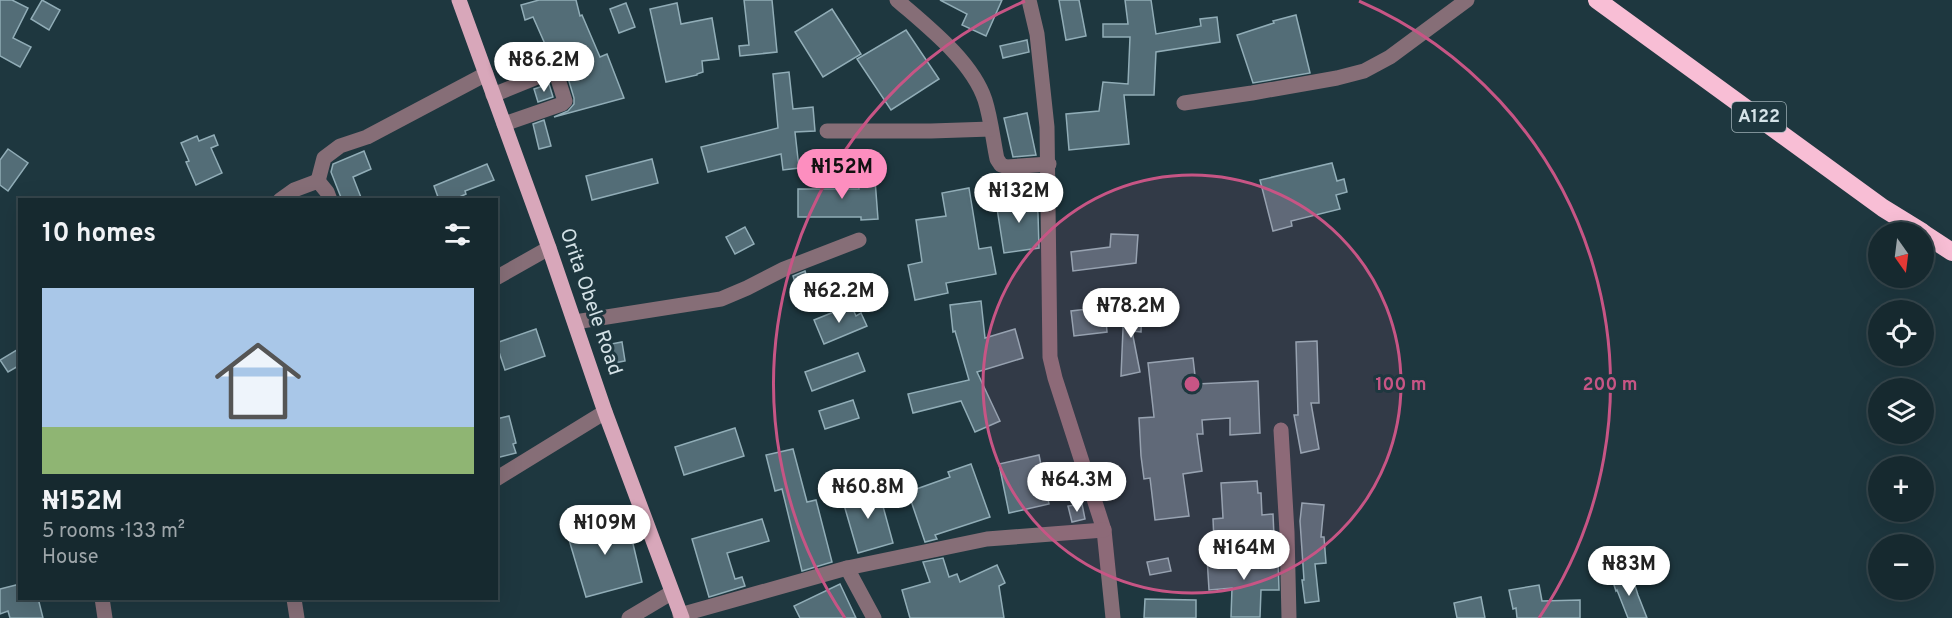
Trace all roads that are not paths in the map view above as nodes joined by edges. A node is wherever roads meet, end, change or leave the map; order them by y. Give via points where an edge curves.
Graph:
1 (459, 0) edge
2 (897, 0) edge
3 (1029, 0) edge
4 (1467, 0) edge
5 (1597, 0) edge
6 (486, 74) junction
7 (493, 95) junction
8 (1184, 103) dead end
9 (504, 124) junction
10 (991, 129) junction
11 (826, 131) dead end
12 (1049, 164) junction
13 (318, 181) junction
14 (283, 198) edge
15 (329, 198) edge
16 (1905, 222) edge
17 (859, 240) dead end
18 (1934, 241) edge
19 (549, 248) junction
20 (1952, 252) edge
21 (498, 277) edge
22 (575, 322) junction
23 (605, 412) junction
24 (1281, 430) dead end
25 (498, 478) edge
26 (1104, 530) junction
27 (847, 568) junction
28 (671, 593) junction
29 (102, 600) edge
30 (294, 600) edge
31 (681, 616) edge
32 (105, 618) edge
33 (297, 618) edge
34 (629, 618) edge
35 (874, 618) edge
36 (1113, 618) edge
37 (1290, 618) edge

1 - 6 main road, Orita Obele Road
2 - 10 street via 966,67 978,84
3 - 12 street via 1042,77
4 - 8 street via 1390,57 1364,71
5 - 16 highway, A122
6 - 7 main road, Orita Obele Road
6 - 13 street via 340,146 324,159
7 - 9 main road, Orita Obele Road
7 - 9 street via 547,73 557,76 565,97 562,105
9 - 19 main road, Orita Obele Road
10 - 11 street
10 - 12 street via 1001,165
12 - 26 street via 1050,357
13 - 14 street
13 - 15 street
17 - 22 street via 721,299
18 - 20 highway, A122
19 - 21 street
19 - 22 main road, Orita Obele Road
22 - 23 main road, Orita Obele Road
23 - 25 street
23 - 28 main road, Orita Obele Road
24 - 37 street
26 - 27 street via 987,539
26 - 36 street
27 - 31 street
27 - 35 street
28 - 31 main road, Orita Obele Road
28 - 34 street
29 - 32 street
30 - 33 street

